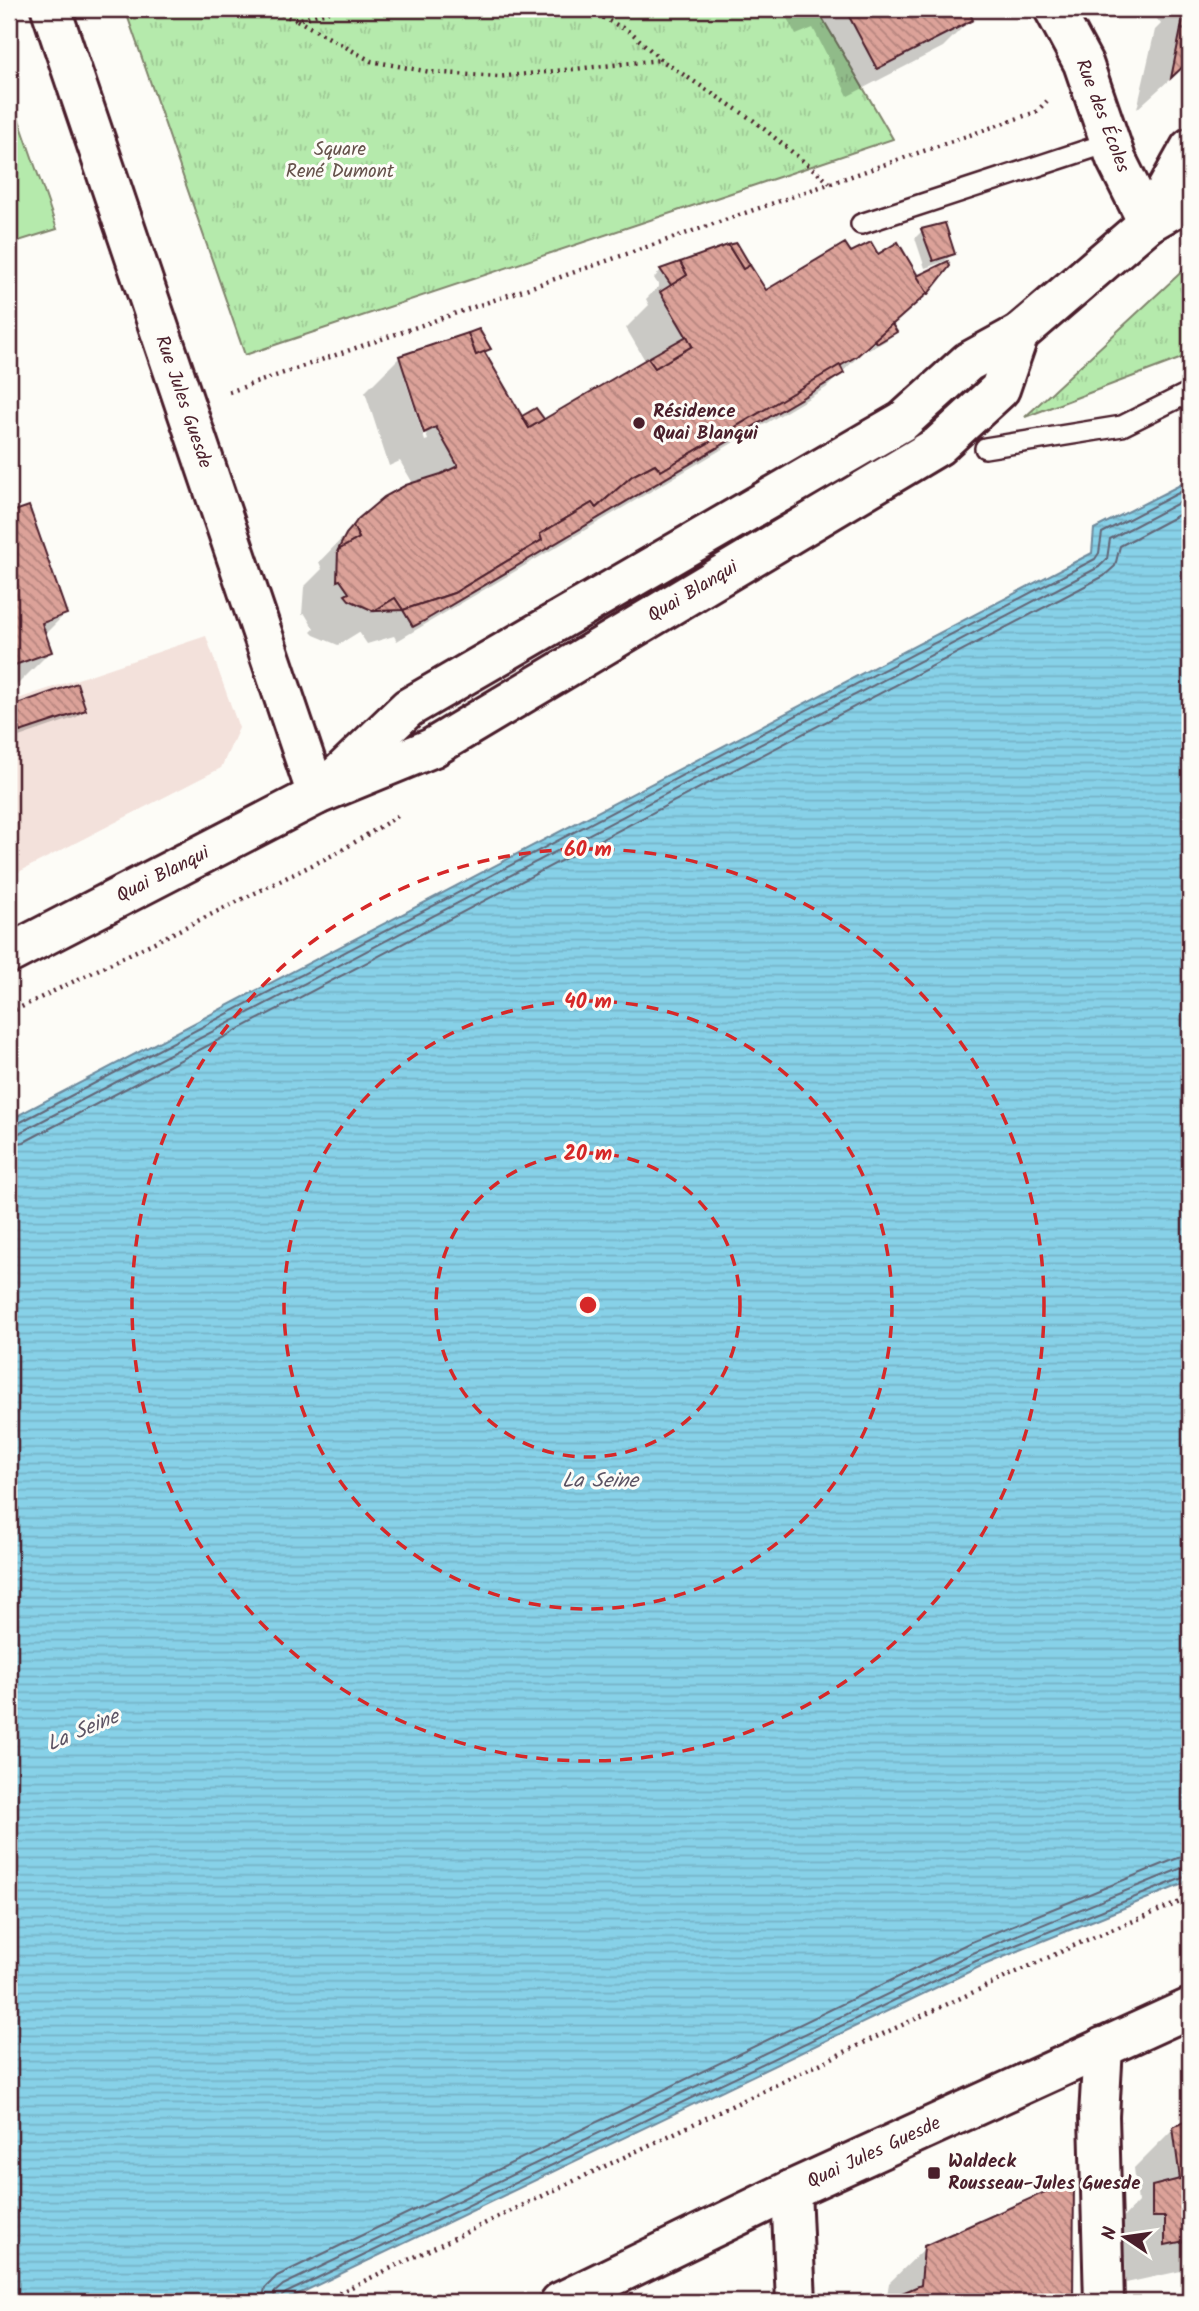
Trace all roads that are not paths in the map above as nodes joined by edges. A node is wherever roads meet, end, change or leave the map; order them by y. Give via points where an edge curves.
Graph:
1 (51, 9) edge
2 (1054, 9) edge
3 (1111, 142) junction
4 (1190, 148) edge
5 (1190, 199) edge
6 (1148, 223) junction
7 (861, 224) dead end
8 (1190, 392) edge
9 (985, 447) dead end
10 (317, 795) junction
11 (9, 954) edge
12 (1190, 2008) edge
13 (1103, 2047) junction
14 (792, 2190) junction
15 (560, 2302) edge
16 (796, 2302) edge
17 (1104, 2302) edge

1 - 10 main road, Rue Jules Guesde
2 - 3 main road, Rue des Écoles via 1083,63
3 - 6 main road, Rue des Écoles
3 - 7 lane
4 - 6 main road, Quai Blanqui
5 - 6 main road, Quai Blanqui
6 - 10 main road, Quai Blanqui via 1019,334 968,362 903,421 408,708
8 - 9 lane via 1122,426
10 - 11 main road, Quai Blanqui
12 - 13 main road, Quai Jules Guesde
13 - 14 main road, Quai Jules Guesde
13 - 17 main road via 1099,2116
14 - 15 main road, Quai Jules Guesde
14 - 16 main road

